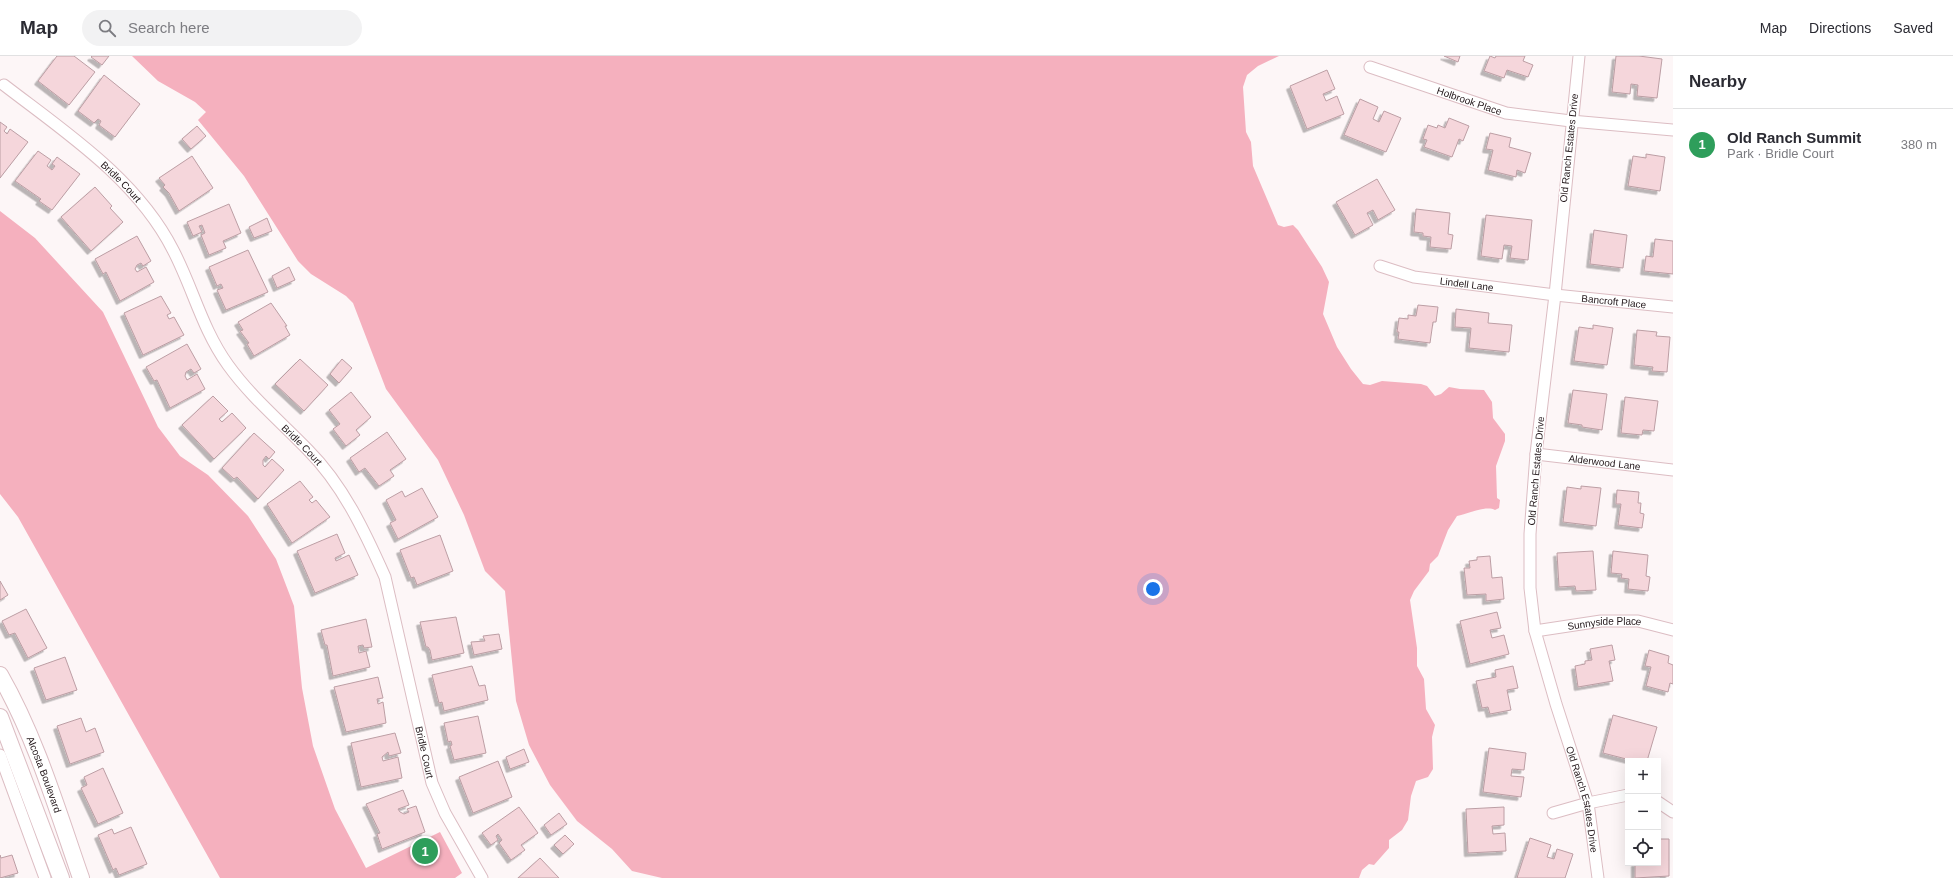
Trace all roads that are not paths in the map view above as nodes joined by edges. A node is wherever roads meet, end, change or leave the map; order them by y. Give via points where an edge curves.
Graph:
1 (1579, 56) edge
2 (1370, 67) dead end
3 (4, 84) dead end
4 (1571, 121) junction
5 (1673, 130) edge
6 (1380, 266) dead end
7 (1555, 295) junction
8 (1673, 307) edge
9 (1536, 454) junction
10 (1673, 470) edge
11 (1673, 630) edge
12 (1535, 631) junction
13 (0, 675) edge
14 (0, 717) edge
15 (32, 740) junction
16 (4, 751) edge
17 (1625, 796) edge
18 (1588, 802) junction
19 (1661, 804) edge
20 (1673, 812) edge
21 (1553, 813) dead end
22 (45, 878) edge
23 (61, 878) edge
24 (81, 878) edge
25 (482, 878) edge
26 (1598, 878) edge

1 - 4 street, Old Ranch Estates Drive
2 - 4 street, Holbrook Place via 1506,113
3 - 25 street, Bridle Court via 90,152 136,197 173,249 201,317 227,364 248,391 309,451 331,477 348,504 385,577 432,783 445,813
4 - 5 street, Holbrook Place
4 - 7 street, Old Ranch Estates Drive
6 - 7 street, Lindell Lane via 1414,276
7 - 8 street, Bancroft Place
7 - 9 street, Old Ranch Estates Drive
9 - 10 street, Alderwood Lane
9 - 12 street, Old Ranch Estates Drive via 1530,534 1530,588
11 - 12 street, Sunnyside Place via 1638,621 1601,621
12 - 18 street, Old Ranch Estates Drive
13 - 15 main road, Alcosta Boulevard
14 - 16 main road, Alcosta Boulevard
15 - 16 street
15 - 24 main road, Alcosta Boulevard
16 - 22 street, Alcosta Boulevard
16 - 23 main road, Alcosta Boulevard
17 - 18 street
18 - 21 street
18 - 26 street, Old Ranch Estates Drive
19 - 20 street

